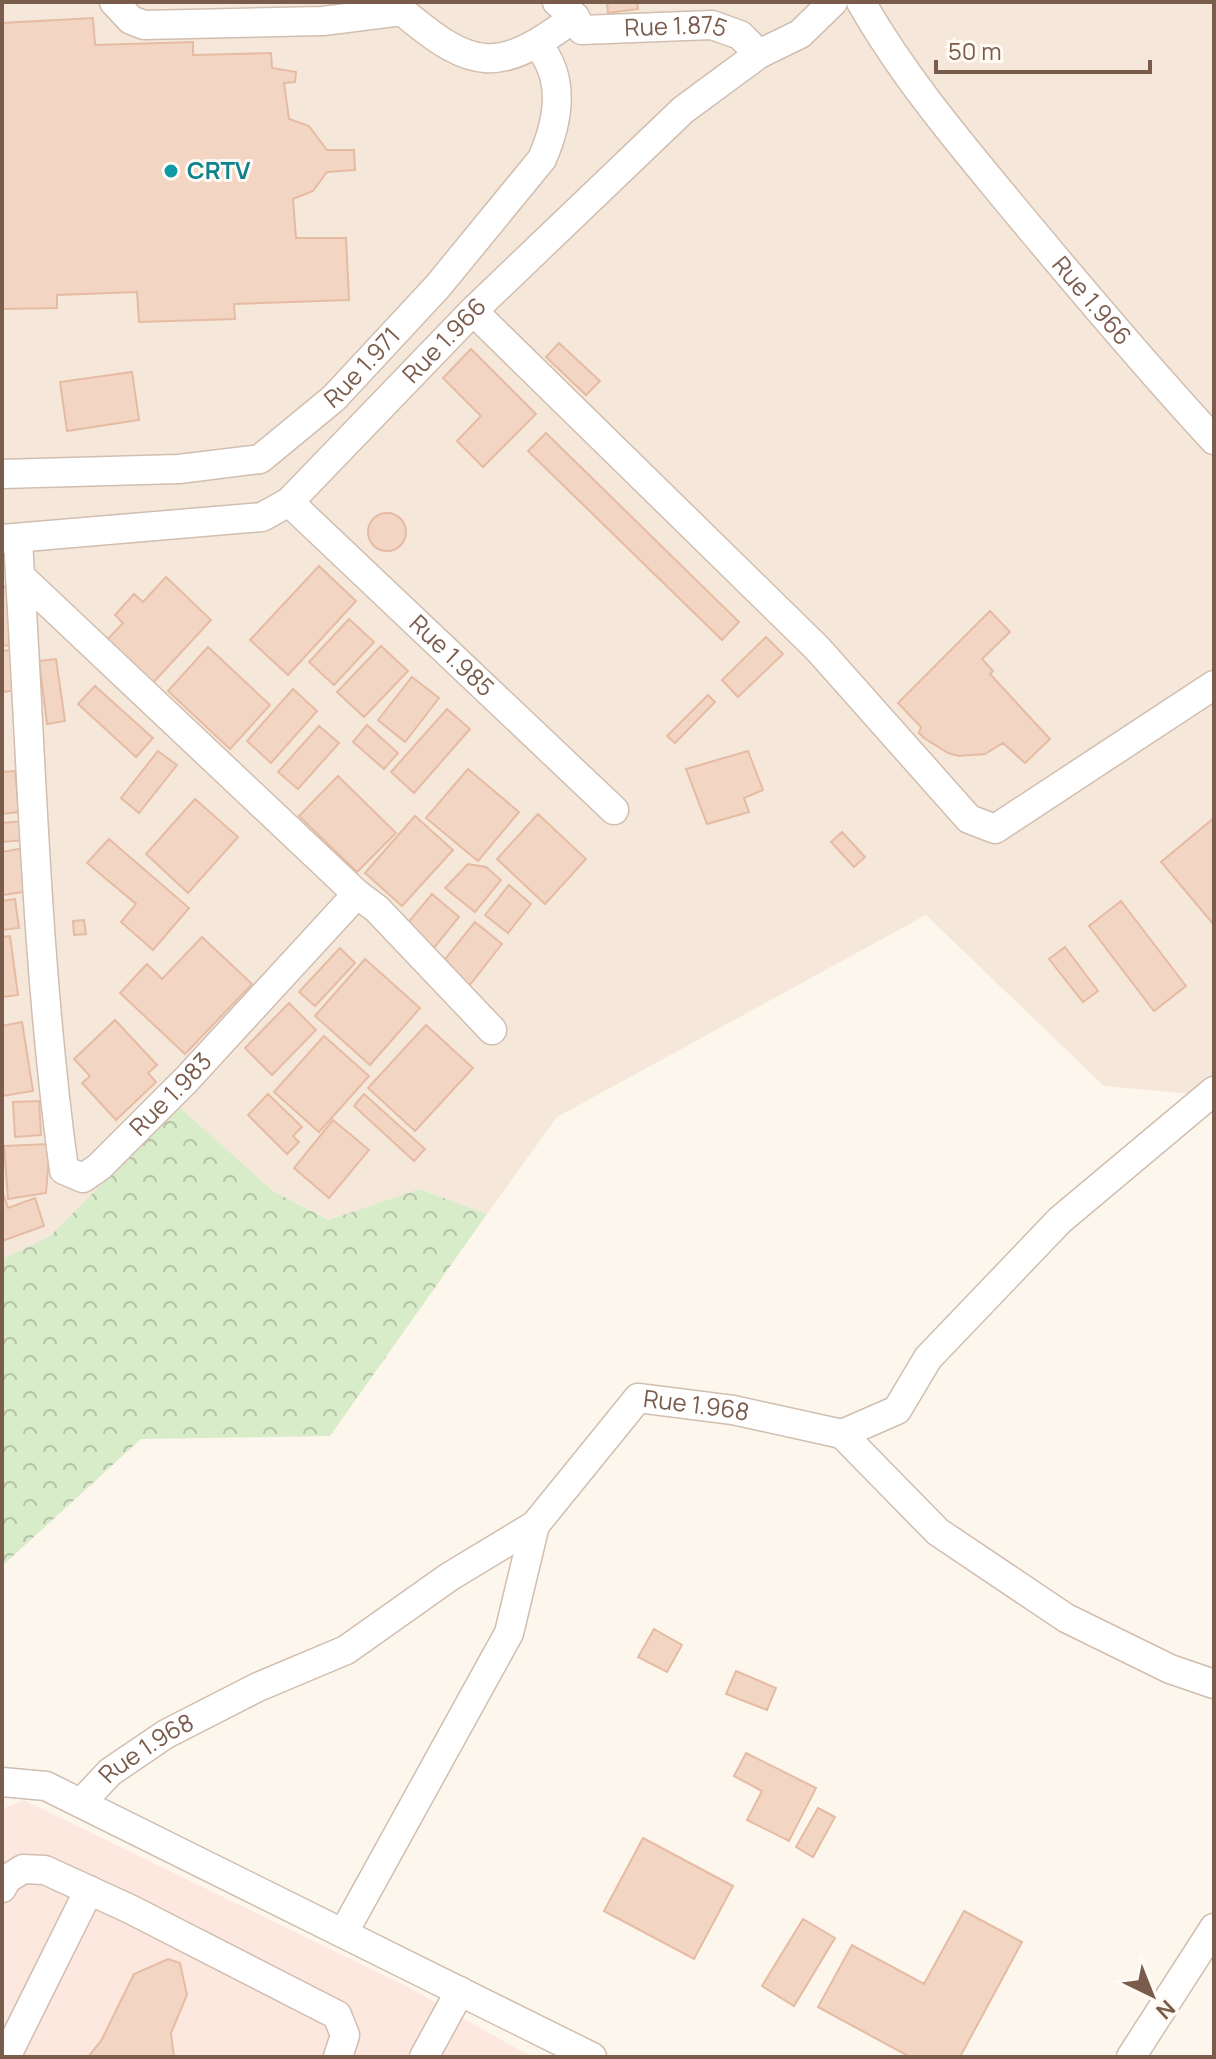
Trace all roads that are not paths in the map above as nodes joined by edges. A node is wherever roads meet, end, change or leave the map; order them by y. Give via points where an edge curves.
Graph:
1 (114, 2) edge
2 (833, 2) edge
3 (861, 2) edge
4 (403, 6) edge
5 (217, 13) edge
6 (571, 16) edge
7 (538, 45) junction
8 (759, 54) junction
9 (473, 311) junction
10 (1214, 440) edge
11 (2, 474) edge
12 (289, 502) junction
13 (10, 538) edge
14 (20, 576) junction
15 (1214, 685) edge
16 (614, 810) dead end
17 (357, 894) junction
18 (492, 1030) dead end
19 (1214, 1091) edge
20 (842, 1434) junction
21 (535, 1525) junction
22 (1214, 1684) edge
23 (2, 1782) edge
24 (81, 1803) junction
25 (2, 1888) edge
26 (89, 1890) junction
27 (1214, 1928) edge
28 (344, 1932) junction
29 (460, 1991) junction
30 (6, 2057) edge
31 (338, 2057) edge
32 (424, 2057) edge
33 (592, 2057) edge
34 (1131, 2057) edge

1 - 5 street via 144,25
2 - 8 street, Rue 1.966 via 800,34
3 - 10 street, Rue 1.966 via 892,55 949,130 1110,326
4 - 5 street via 323,21
4 - 7 street via 443,46 478,59
6 - 7 street
6 - 8 street, Rue 1.875 via 712,25 740,35
7 - 11 street, Rue 1.971 via 556,72 552,137 542,159 438,286 334,398 260,459 179,469
8 - 9 street, Rue 1.966 via 683,110
9 - 12 street, Rue 1.966
9 - 15 street via 818,649 969,819 995,829
12 - 13 street, Rue 1.966 via 262,517
12 - 16 street, Rue 1.985
13 - 14 street, Rue 1.983
14 - 17 street
14 - 17 street, Rue 1.983 via 39,918 64,1170 83,1178 99,1167
17 - 18 street
19 - 20 street via 1060,1220 928,1358 897,1410
20 - 21 street, Rue 1.968 via 733,1410 638,1398
20 - 22 street via 938,1532 1053,1610 1170,1669
21 - 24 street, Rue 1.968 via 449,1577 346,1650 166,1734 110,1772
21 - 28 street via 509,1633
23 - 24 street via 46,1786
24 - 28 street
25 - 26 street via 23,1869 34,1869
26 - 30 street
26 - 31 street via 337,2015 345,2035
27 - 34 street
28 - 29 street
29 - 32 street
29 - 33 street

